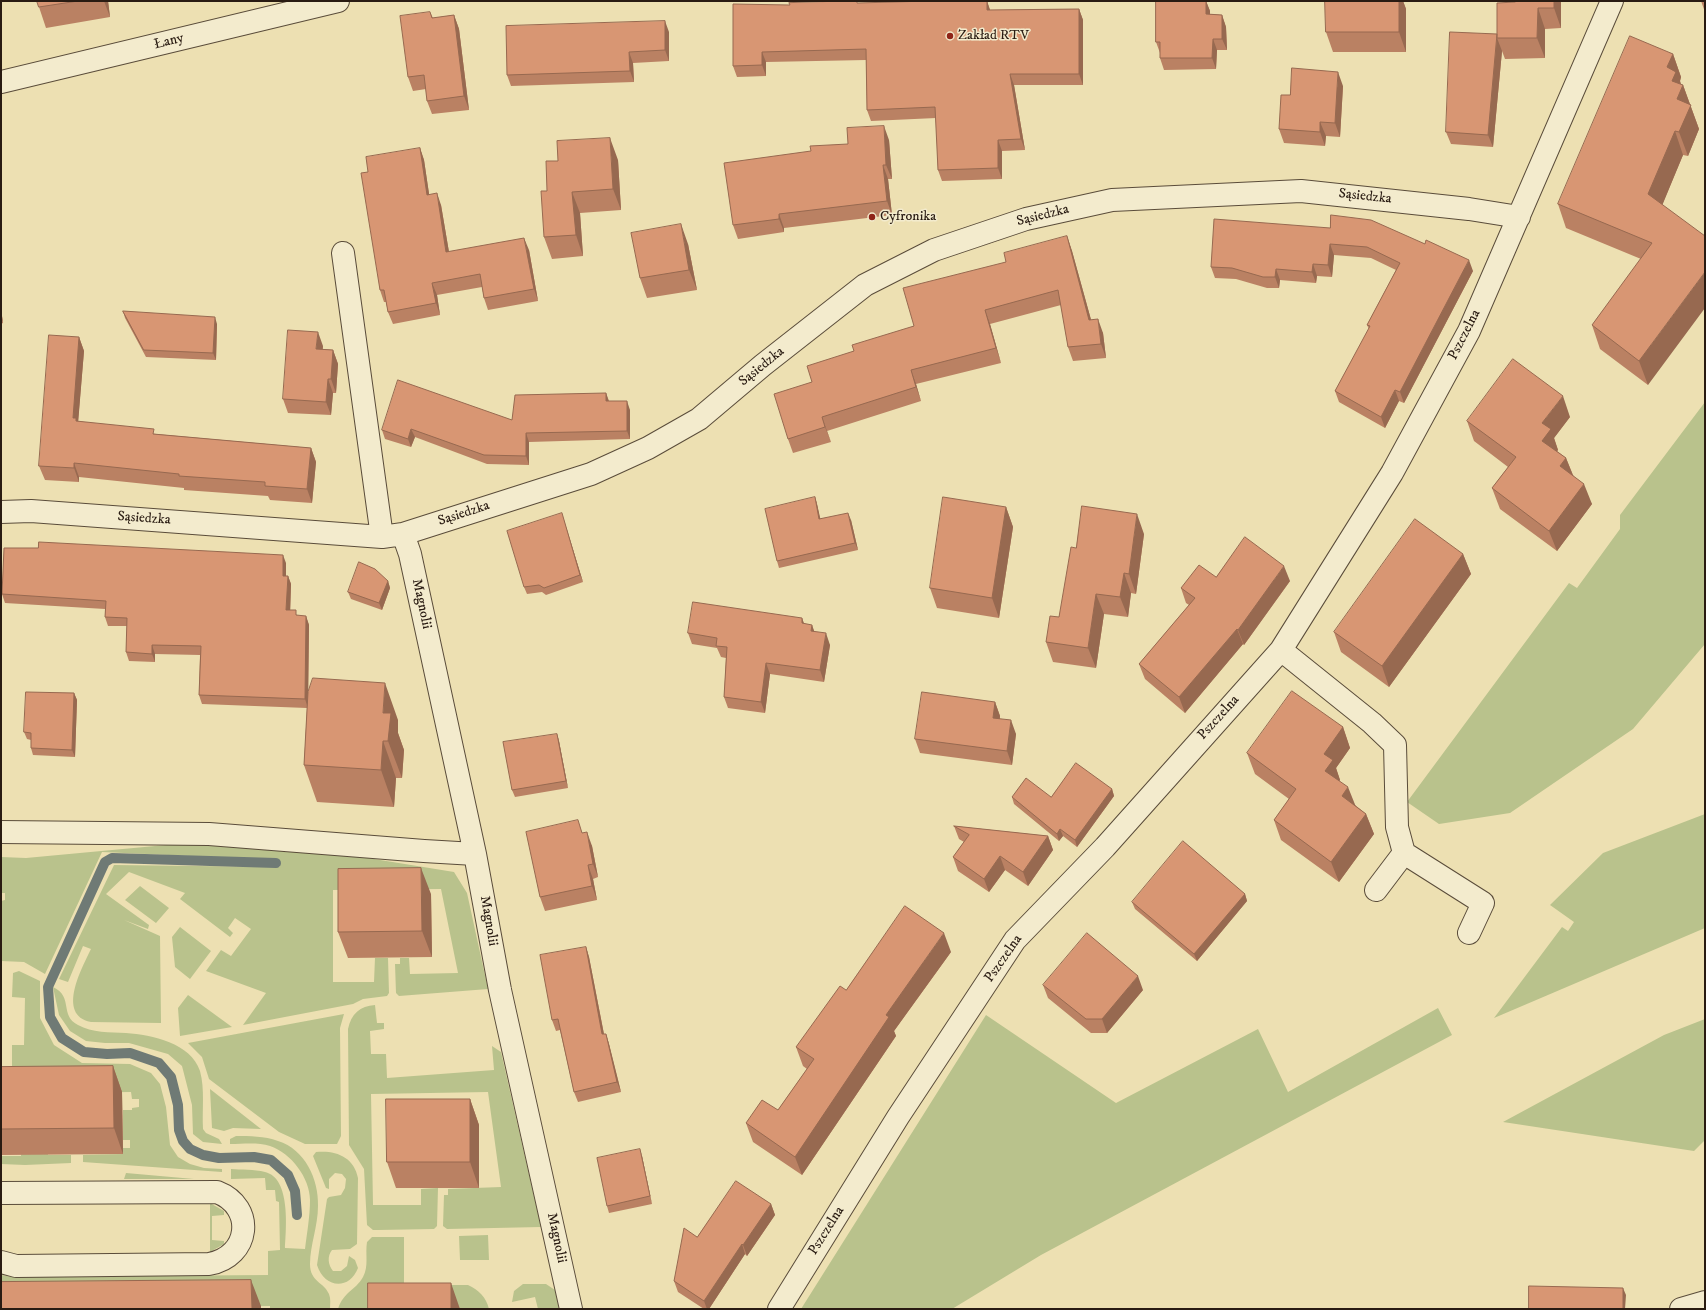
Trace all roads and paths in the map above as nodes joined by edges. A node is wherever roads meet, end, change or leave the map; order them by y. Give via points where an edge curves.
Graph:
1 (338, 1) edge
2 (1612, 1) edge
3 (1, 82) edge
4 (1519, 217) junction
5 (343, 253) dead end
6 (1, 512) edge
7 (393, 536) junction
8 (1281, 650) junction
9 (1, 832) edge
10 (475, 854) junction
11 (1404, 854) junction
12 (1376, 890) dead end
13 (1469, 933) dead end
14 (1, 1192) edge
15 (1, 1262) edge
16 (1705, 1302) edge
17 (571, 1309) edge
18 (779, 1309) edge
19 (1681, 1309) edge

1 - 3 street, Łany
2 - 4 street, Pszczelna
4 - 7 street, Sąsiedzka via 1301,190 1112,200 1026,219 934,250 865,285 763,365 700,419 648,448 591,474
4 - 8 street, Pszczelna via 1469,331 1396,466
5 - 7 street, Magnolii
6 - 7 street, Sąsiedzka via 32,511
7 - 10 street, Magnolii via 410,554
8 - 11 street via 1372,723 1395,745 1397,827
8 - 18 street, Pszczelna via 1105,847 1015,940 898,1117
9 - 10 street via 208,834
10 - 17 street, Magnolii via 500,990
11 - 12 street
11 - 13 street via 1483,903
14 - 15 street via 210,1190 224,1194 237,1205 243,1234 238,1247 226,1259 209,1264 16,1266
16 - 19 street

